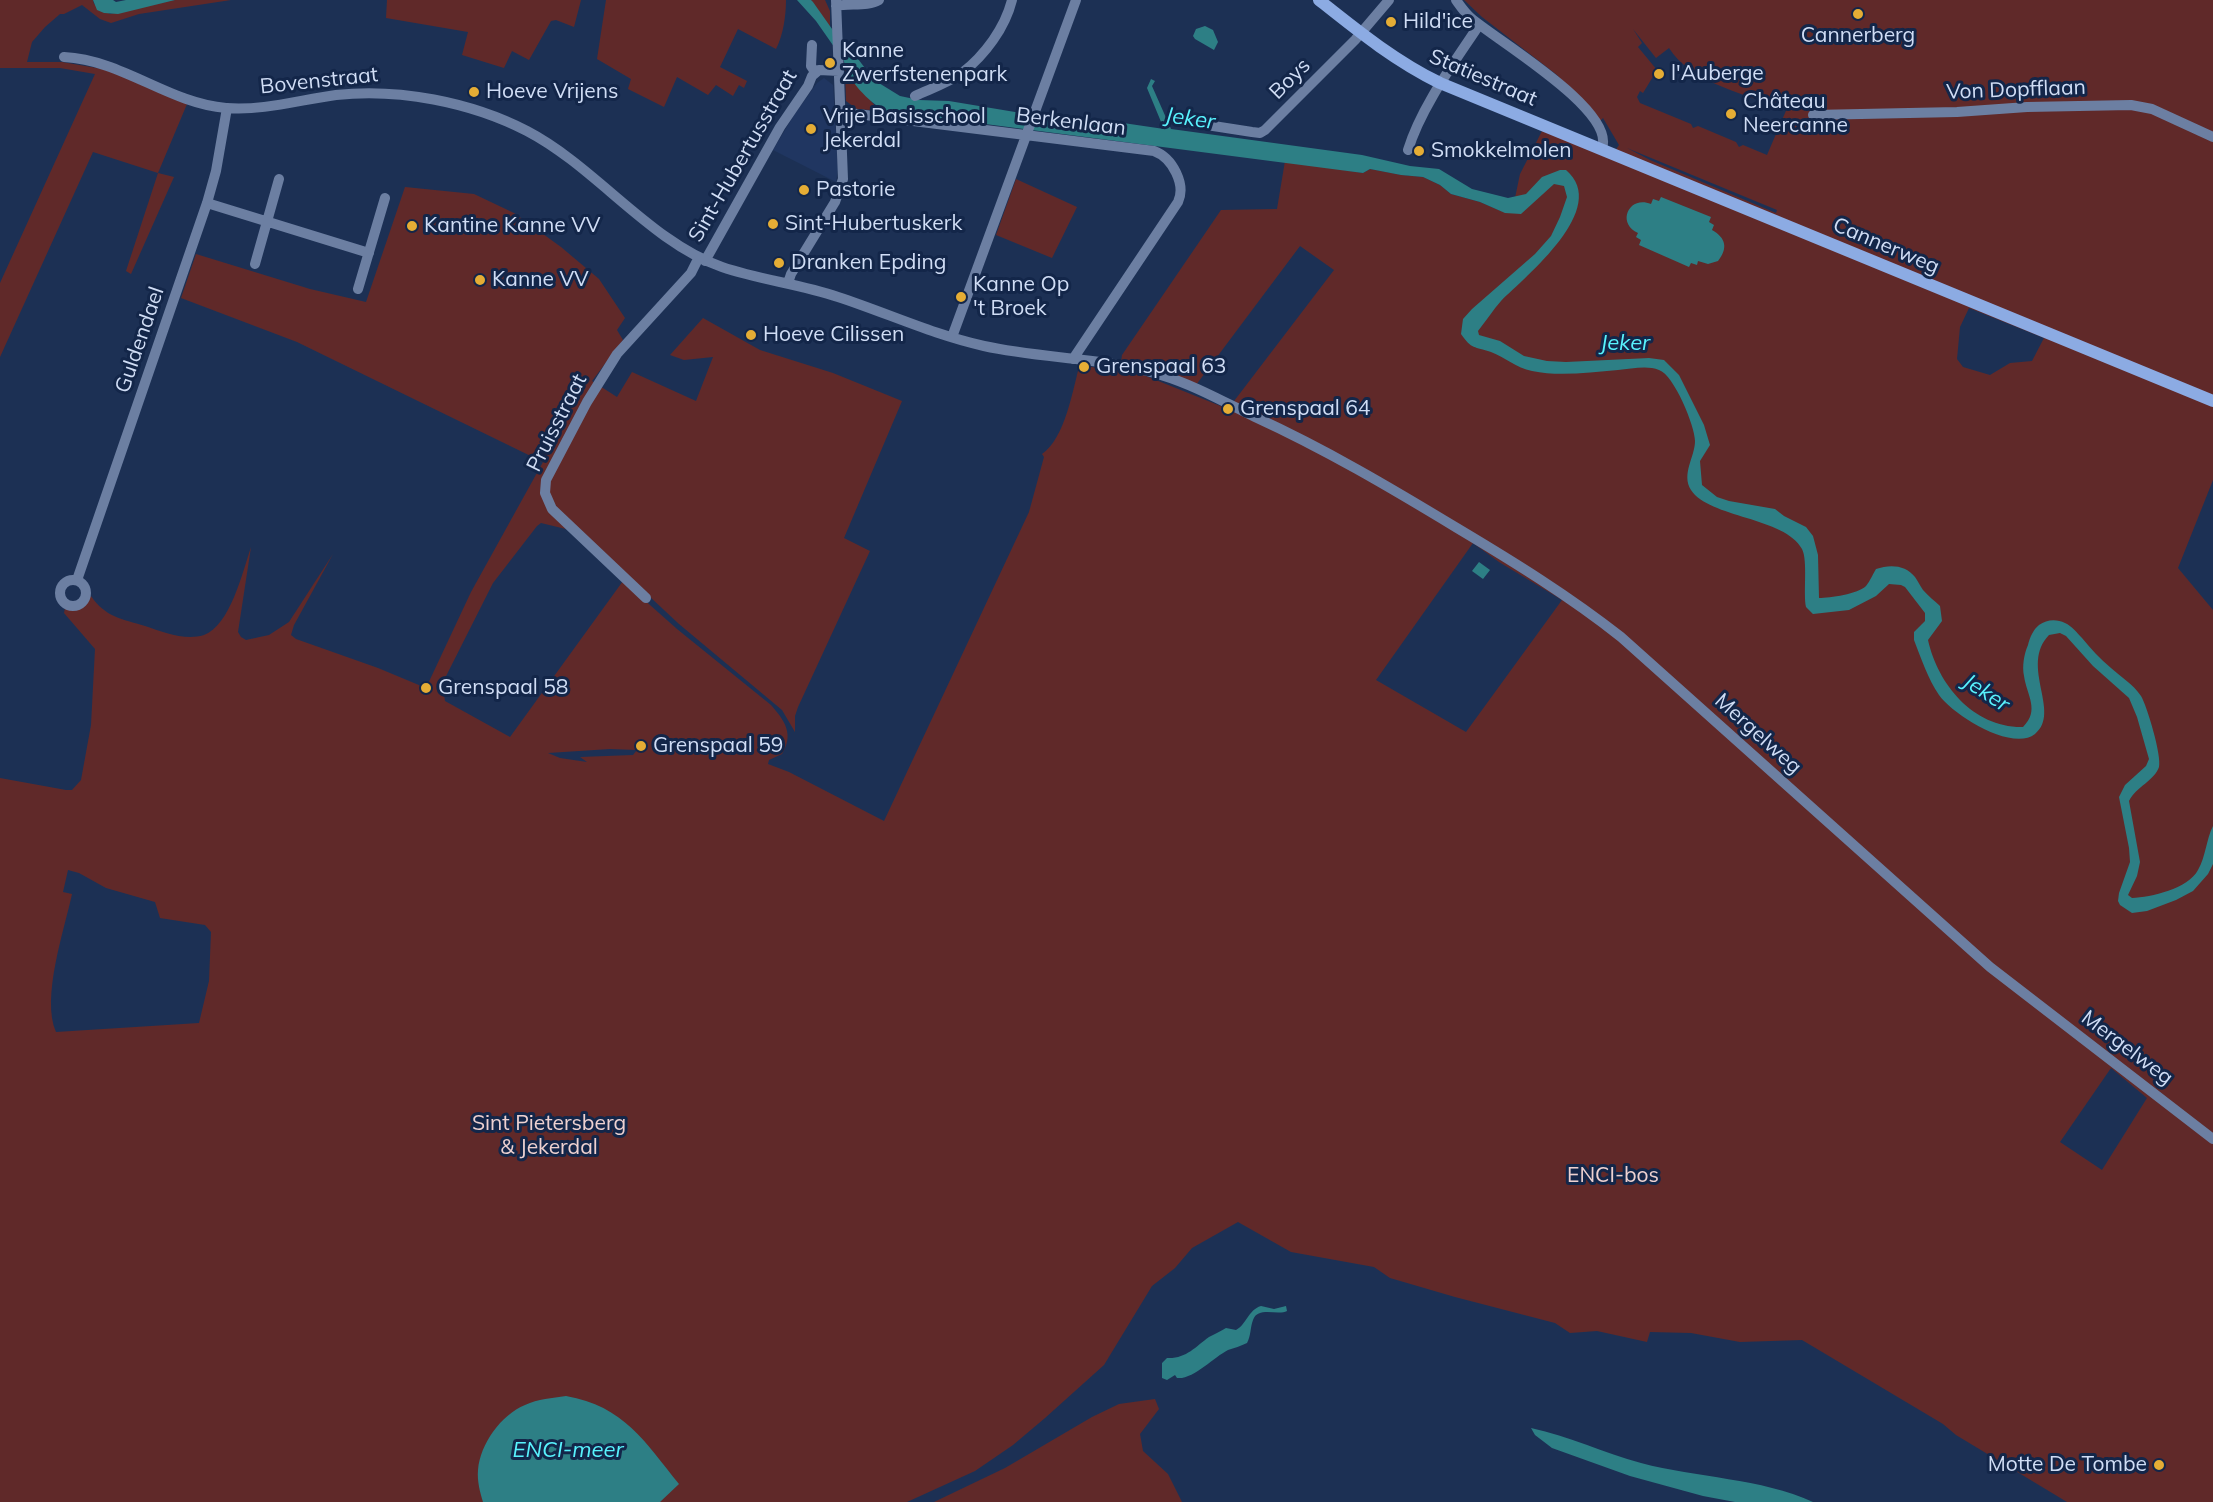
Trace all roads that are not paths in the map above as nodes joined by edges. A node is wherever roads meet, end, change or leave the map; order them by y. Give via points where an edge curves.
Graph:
1 (879, 0) edge
2 (1012, 0) edge
3 (1076, 0) edge
4 (1319, 0) edge
5 (1389, 0) edge
6 (1456, 0) edge
7 (836, 3) edge
8 (1479, 25) junction
9 (1360, 33) junction
10 (812, 45) dead end
11 (64, 57) dead end
12 (839, 71) junction
13 (815, 72) junction
14 (1440, 83) junction
15 (915, 96) dead end
16 (227, 108) junction
17 (841, 112) junction
18 (1813, 115) dead end
19 (1194, 123) dead end
20 (1547, 126) joint
21 (1026, 134) junction
22 (2213, 137) edge
23 (1602, 148) junction
24 (1408, 150) dead end
25 (279, 179) dead end
26 (385, 198) dead end
27 (207, 203) junction
28 (267, 221) junction
29 (369, 253) junction
30 (702, 259) junction
31 (255, 264) dead end
32 (788, 283) junction
33 (358, 288) dead end
34 (952, 337) junction
35 (1073, 358) junction
36 (2213, 401) edge
37 (77, 580) dead end
38 (646, 598) dead end
39 (2213, 1139) edge

1 - 7 street
2 - 15 street via 1005,21 984,52 961,74
3 - 21 street
4 - 9 main road, Statiestraat
5 - 9 street, Boys
6 - 8 street
7 - 12 street
8 - 14 street
8 - 23 street via 1528,58 1568,92 1600,128
9 - 14 main road, Statiestraat
9 - 19 street, Boys via 1266,130 1260,133
10 - 13 street, Sint-Hubertusstraat
11 - 16 street, Bovenstraat via 108,65 192,102
12 - 13 street, Sint-Hubertusstraat
12 - 17 street
13 - 30 street, Sint-Hubertusstraat
14 - 20 main road, Statiestraat
14 - 24 street via 1416,126
16 - 27 street, Guldendael
16 - 30 street, Bovenstraat via 258,108 373,93 427,97 467,109 506,122 549,144 670,239
17 - 21 street, Berkenlaan
17 - 32 street via 840,192
18 - 22 street, Von Dopfflaan via 2131,105
20 - 23 main road, Cannerweg
21 - 34 street
21 - 35 street, Berkenlaan via 1154,151 1166,158 1180,184 1178,202
23 - 36 main road, Cannerweg
25 - 28 street
26 - 29 street
27 - 28 street
27 - 37 street, Guldendael
28 - 29 street
28 - 31 street
29 - 33 street
30 - 32 street, Bovenstraat
30 - 38 street, Pruisstraat via 617,354 546,480 545,493 552,509
32 - 34 street, Bovenstraat
34 - 35 street, Bovenstraat via 1002,349
35 - 39 street, Mergelweg via 1160,374 1304,439 1582,607 1630,645 1990,967

